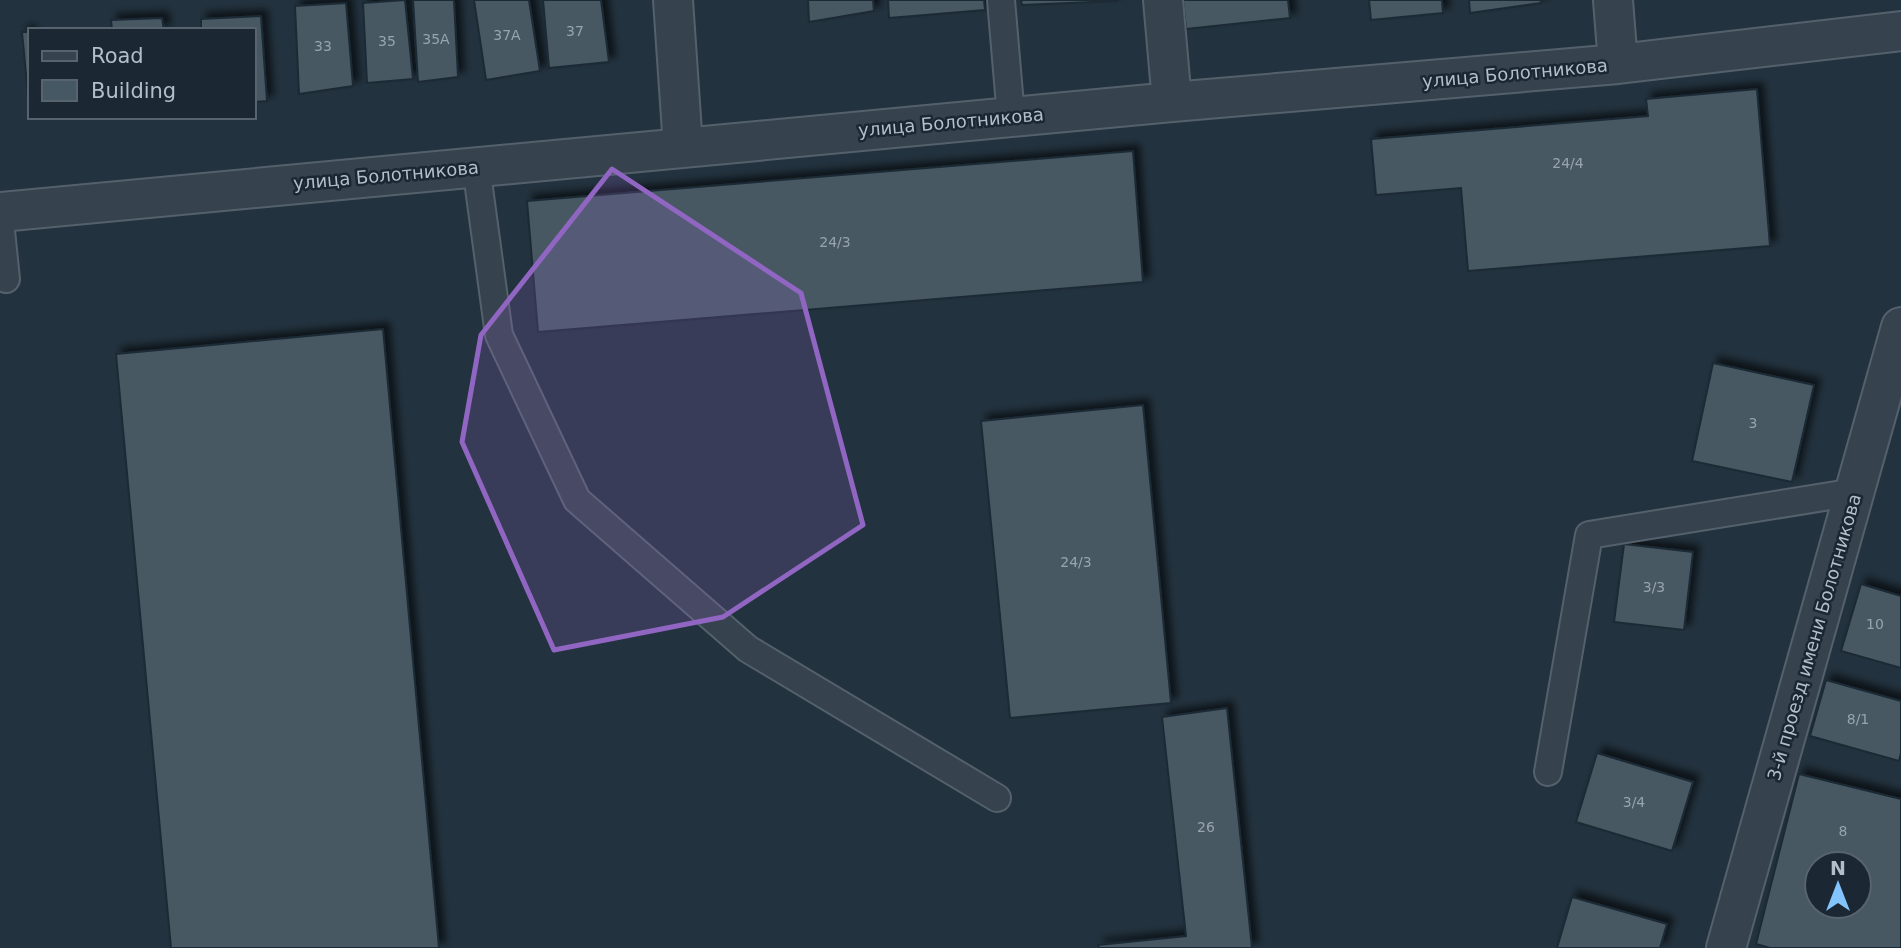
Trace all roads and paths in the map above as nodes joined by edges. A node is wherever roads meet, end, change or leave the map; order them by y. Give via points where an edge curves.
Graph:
1 (673, 0) edge
2 (1001, 0) edge
3 (1163, 0) edge
4 (1613, 0) edge
5 (1901, 31) edge
6 (1618, 64) junction
7 (1172, 102) junction
8 (1011, 117) junction
9 (682, 147) junction
10 (476, 166) junction
11 (0, 212) edge
12 (0, 221) edge
13 (6, 279) dead end
14 (1901, 327) edge
15 (1855, 492) junction
16 (1548, 772) dead end
17 (997, 798) dead end
18 (1726, 948) edge

1 - 9 street
2 - 8 lane
3 - 7 street
4 - 6 street
5 - 6 street, улица Болотникова
6 - 7 street, улица Болотникова
7 - 8 street, улица Болотникова
8 - 9 street, улица Болотникова
9 - 10 street, улица Болотникова
10 - 11 street, улица Болотникова
10 - 17 lane via 499,335 577,500 748,649
12 - 13 lane
14 - 15 street, 3-й проезд имени Болотникова
15 - 16 lane via 1589,535
15 - 18 street, 3-й проезд имени Болотникова

